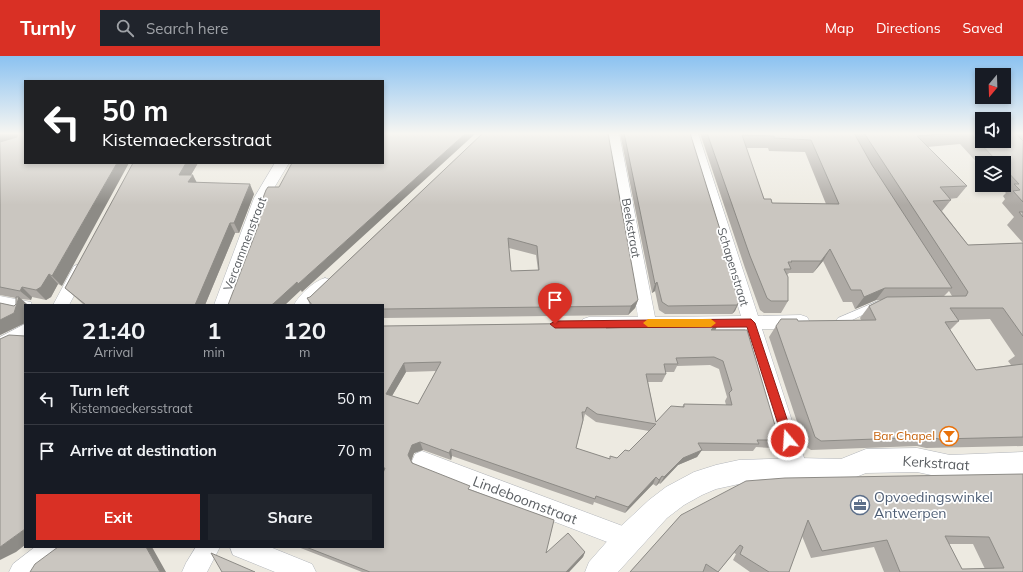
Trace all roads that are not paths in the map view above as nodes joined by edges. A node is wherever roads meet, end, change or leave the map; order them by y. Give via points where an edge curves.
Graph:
1 (617, 157) edge
2 (699, 157) edge
3 (281, 164) edge
4 (87, 258) edge
5 (336, 273) edge
6 (0, 302) edge
7 (62, 304) edge
8 (222, 304) edge
9 (303, 304) edge
10 (884, 304) edge
11 (24, 307) edge
12 (828, 322) joint
13 (648, 323) junction
14 (751, 323) junction
15 (570, 324) edge
16 (24, 332) edge
17 (0, 346) edge
18 (422, 461) dead end
19 (1023, 464) edge
20 (798, 470) junction
21 (628, 539) junction
22 (52, 548) edge
23 (208, 548) edge
24 (244, 548) edge
25 (21, 572) edge
26 (194, 572) edge
27 (304, 572) edge
28 (599, 572) edge

1 - 13 street, Beekstraat
2 - 14 street, Schapenstraat
3 - 8 street, Vercammenstraat via 261,198
4 - 7 street
5 - 9 street
6 - 11 street
10 - 12 lane via 876,304
12 - 14 street
13 - 14 street
13 - 15 street
14 - 20 street, Schapenstraat
16 - 17 street
18 - 21 street, Lindeboomstraat
19 - 20 street, Kerkstraat via 950,467 916,460 866,461 841,471
20 - 21 street, Kerkstraat via 739,472 694,485 658,509
21 - 28 street, Kerkstraat
22 - 25 street
23 - 26 street
24 - 27 street

